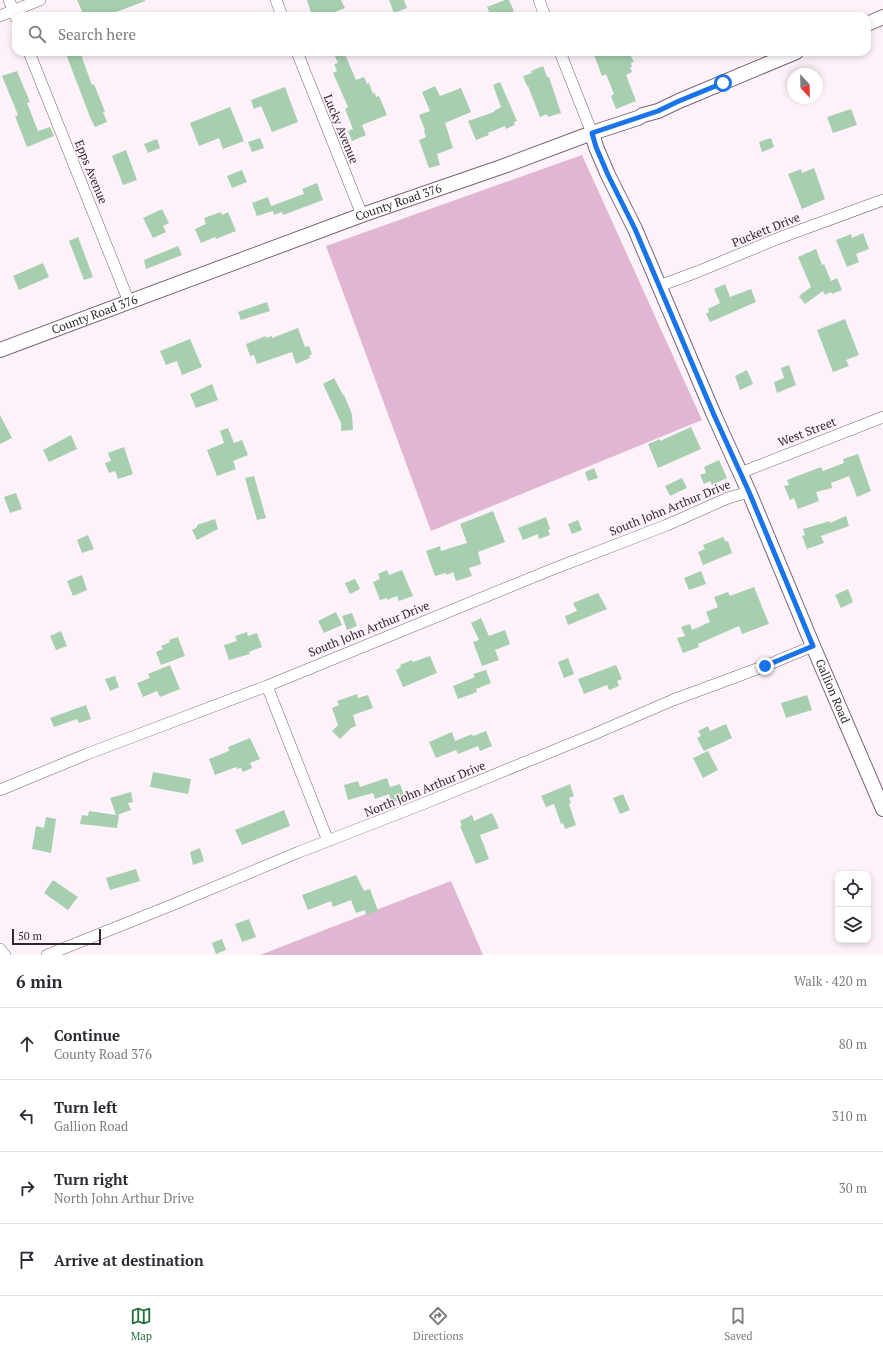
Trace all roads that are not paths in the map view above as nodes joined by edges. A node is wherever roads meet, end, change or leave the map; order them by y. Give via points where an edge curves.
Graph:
1 (9, 0) edge
2 (40, 0) edge
3 (276, 0) edge
4 (539, 0) edge
5 (13, 12) edge
6 (18, 12) edge
7 (280, 12) edge
8 (544, 12) edge
9 (12, 14) edge
10 (0, 16) edge
11 (883, 17) edge
12 (871, 22) edge
13 (31, 56) edge
14 (299, 56) edge
15 (562, 56) edge
16 (786, 56) edge
17 (592, 133) junction
18 (883, 200) edge
19 (362, 215) junction
20 (659, 286) junction
21 (129, 302) junction
22 (0, 350) edge
23 (883, 417) edge
24 (740, 473) junction
25 (749, 492) junction
26 (813, 646) junction
27 (267, 686) junction
28 (0, 790) edge
29 (883, 809) edge
30 (328, 841) junction
31 (0, 949) edge
32 (5, 955) edge
33 (47, 955) edge

1 - 5 street
2 - 6 street
3 - 7 street
4 - 8 street
9 - 10 street
11 - 12 street
13 - 21 street, Epps Avenue
14 - 19 street, Lucky Avenue
15 - 17 street
16 - 17 street, County Road 376 via 658,111
17 - 19 street, County Road 376
17 - 20 street, Gallion Road via 608,175
18 - 20 street, Puckett Drive
19 - 21 street, County Road 376
20 - 24 street, Gallion Road
21 - 22 street, County Road 376
23 - 24 street, West Street
24 - 25 street, Gallion Road
25 - 26 street, Gallion Road
25 - 27 street, South John Arthur Drive via 728,498 666,525 533,576
26 - 29 street, Gallion Road
26 - 30 street, North John Arthur Drive via 673,700
27 - 28 street, South John Arthur Drive
27 - 30 street
30 - 33 street, North John Arthur Drive
31 - 32 street

